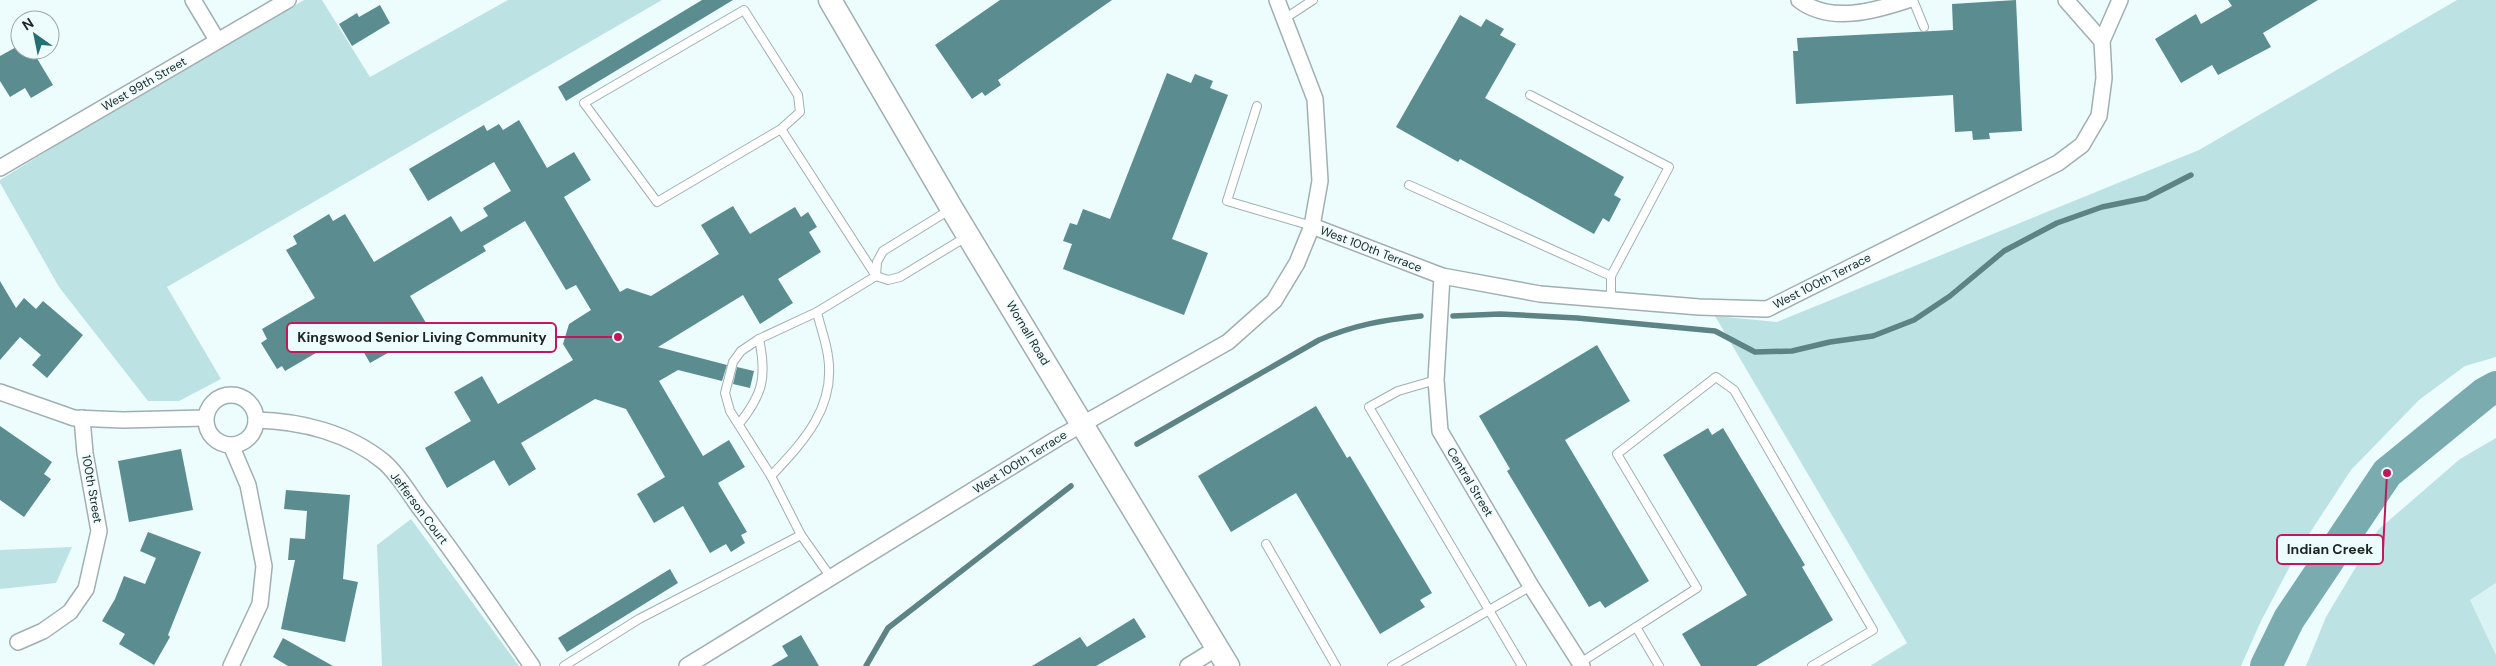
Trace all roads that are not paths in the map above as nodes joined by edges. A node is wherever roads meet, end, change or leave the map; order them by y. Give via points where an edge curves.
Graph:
1 (193, 0) edge
2 (288, 0) edge
3 (830, 0) edge
4 (1277, 0) edge
5 (1313, 0) edge
6 (1799, 0) edge
7 (1908, 0) edge
8 (1912, 0) edge
9 (2066, 0) edge
10 (2120, 0) edge
11 (1284, 19) junction
12 (1924, 27) dead end
13 (217, 40) junction
14 (2102, 41) junction
15 (1530, 96) dead end
16 (1257, 106) dead end
17 (781, 129) junction
18 (0, 168) edge
19 (1408, 185) dead end
20 (952, 208) junction
21 (1312, 226) junction
22 (969, 236) junction
23 (876, 276) junction
24 (1442, 276) junction
25 (1611, 276) junction
26 (1611, 300) junction
27 (816, 312) junction
28 (759, 339) junction
29 (1436, 380) junction
30 (0, 392) edge
31 (82, 418) junction
32 (205, 418) junction
33 (256, 420) junction
34 (738, 424) junction
35 (1082, 424) junction
36 (231, 445) junction
37 (771, 476) junction
38 (801, 536) junction
39 (1266, 544) dead end
40 (832, 579) junction
41 (1531, 586) junction
42 (1490, 611) junction
43 (1636, 627) junction
44 (18, 642) dead end
45 (1222, 657) edge
46 (1581, 665) edge
47 (231, 666) edge
48 (532, 666) edge
49 (564, 666) edge
50 (687, 666) edge
51 (1188, 666) edge
52 (1336, 666) edge
53 (1392, 666) edge
54 (1522, 666) edge
55 (1659, 666) edge
56 (1812, 666) edge

1 - 13 street
2 - 13 street, West 99th Street
3 - 20 main road, Wornall Road
4 - 11 street
5 - 11 lane
6 - 7 street via 1809,8 1844,14 1879,9
8 - 12 lane
9 - 14 street
10 - 14 street
11 - 21 street via 1315,98 1320,181
13 - 18 street, West 99th Street
14 - 26 street, West 100th Terrace via 2104,78 2099,116 2082,145 2058,163 1767,309
15 - 25 lane via 1669,167
16 - 21 lane via 1227,201
17 - 17 lane via 800,112 798,95 744,10 584,103 657,202
17 - 23 lane
19 - 25 lane
20 - 22 main road, Wornall Road
20 - 23 lane via 883,251 877,262
21 - 24 street, West 100th Terrace
21 - 35 street, West 100th Terrace via 1297,264 1274,301 1228,342
22 - 23 lane via 900,277 888,280
22 - 35 main road, Wornall Road
23 - 27 lane
24 - 26 street, West 100th Terrace via 1540,294
24 - 29 street, Central Street
25 - 26 lane
27 - 28 lane
27 - 37 lane via 828,356 829,388 818,419
28 - 34 lane via 764,372 762,387 752,408
28 - 34 lane via 741,351 733,362 725,393
29 - 41 street, Central Street via 1440,431
29 - 42 lane via 1398,391 1369,407
30 - 31 street
31 - 32 street
31 - 44 street, 100th Street via 99,531 86,589 70,612 44,631
32 - 33 street via 214,400 233,394 250,404
32 - 36 street via 211,437
33 - 36 street via 249,438
33 - 48 street, Jefferson Court via 310,426 356,444 385,463
34 - 37 lane
35 - 40 street, West 100th Terrace
35 - 45 main road, Wornall Road
36 - 47 street via 248,485 264,566 260,604
37 - 38 lane
38 - 40 lane
38 - 49 lane via 639,620
39 - 52 lane
40 - 50 street, West 100th Terrace
41 - 42 lane
41 - 46 street, Central Street
42 - 53 lane
42 - 54 lane
43 - 46 lane
43 - 55 lane
43 - 56 lane via 1697,588 1617,454 1716,377 1734,390 1873,630
45 - 51 street

